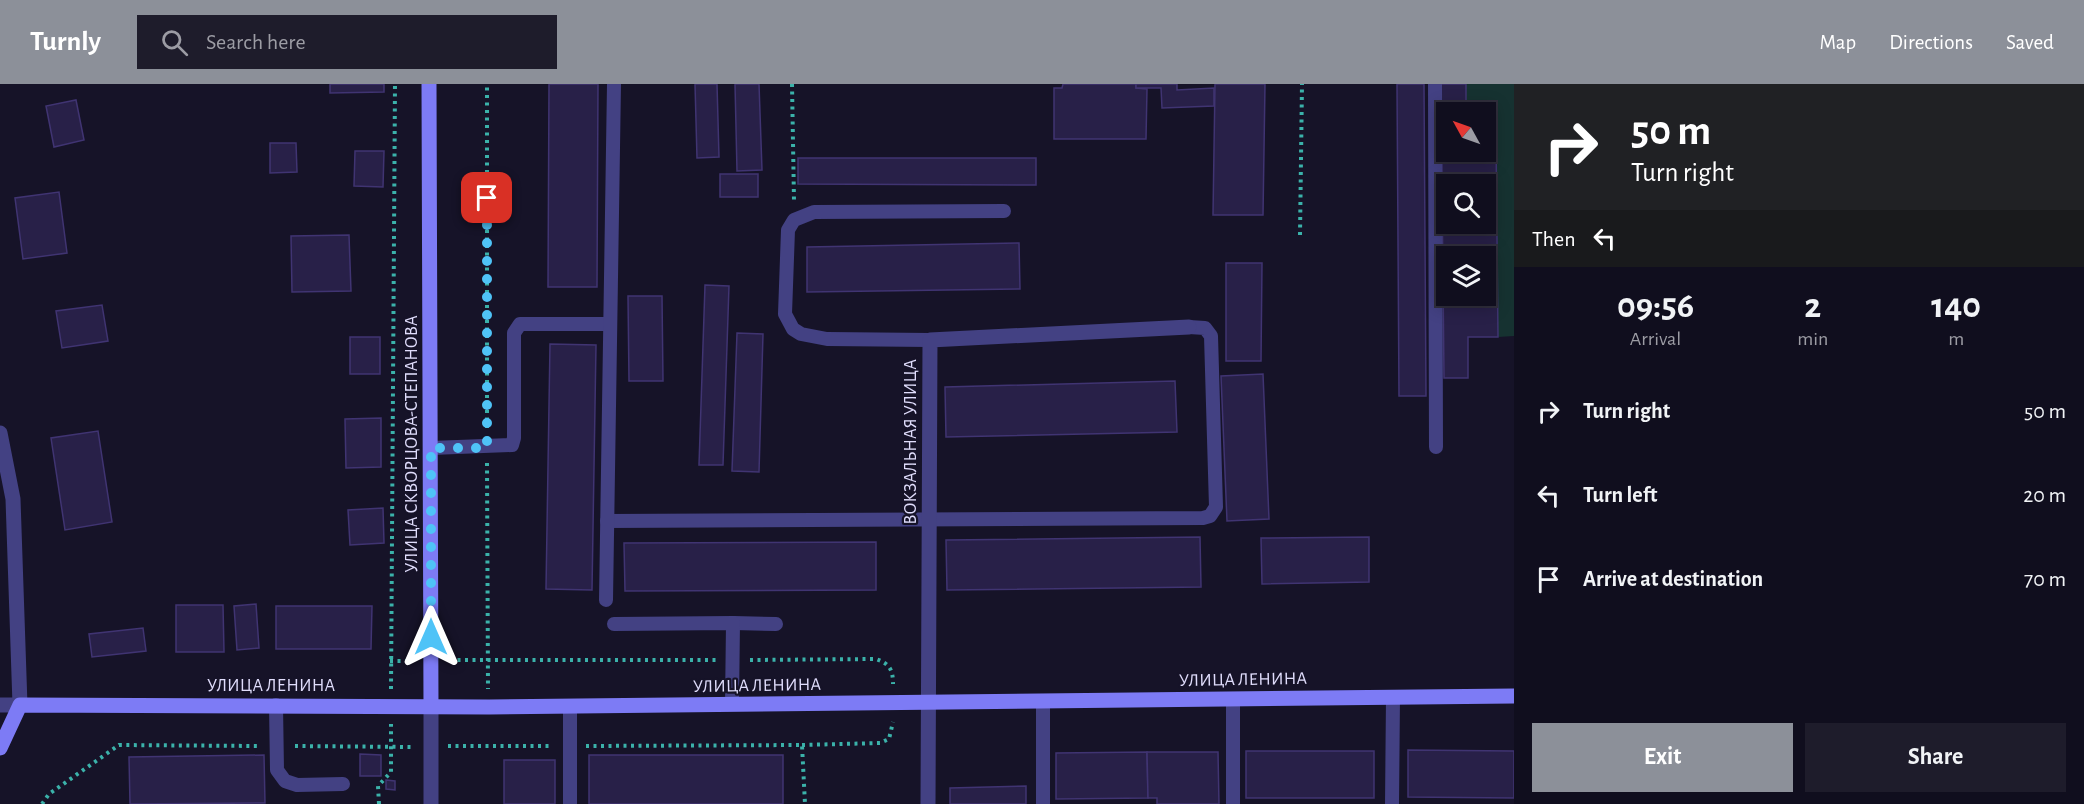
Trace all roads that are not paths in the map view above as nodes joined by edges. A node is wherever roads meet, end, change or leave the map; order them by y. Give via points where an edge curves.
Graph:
1 (429, 84) edge
2 (614, 84) edge
3 (1435, 84) edge
4 (1004, 211) dead end
5 (610, 324) junction
6 (1189, 327) joint
7 (930, 340) junction
8 (0, 433) edge
9 (1436, 447) dead end
10 (431, 448) junction
11 (930, 520) junction
12 (607, 521) junction
13 (606, 600) dead end
14 (733, 623) junction
15 (614, 624) dead end
16 (776, 624) dead end
17 (1514, 696) edge
18 (1394, 697) junction
19 (1233, 699) junction
20 (1043, 701) junction
21 (929, 703) junction
22 (732, 704) junction
23 (0, 705) edge
24 (20, 705) junction
25 (276, 705) junction
26 (431, 705) junction
27 (570, 706) junction
28 (0, 748) edge
29 (343, 784) dead end
30 (431, 804) edge
31 (570, 804) edge
32 (928, 804) edge
33 (1043, 804) edge
34 (1233, 804) edge
35 (1392, 804) edge

1 - 10 main road, УЛИЦА СКВОРЦОВА-СТЕПАНОВА
2 - 5 lane
3 - 9 lane
4 - 7 lane via 814,212 794,220 788,230 785,314 793,329 827,339
5 - 10 lane via 520,324 514,333 512,445
5 - 12 lane
6 - 7 street, ВОКЗАЛЬНАЯ УЛИЦА
6 - 11 lane via 1205,328 1211,336 1216,507 1210,516
7 - 11 street, ВОКЗАЛЬНАЯ УЛИЦА
8 - 24 street via 13,499
10 - 26 main road, УЛИЦА СКВОРЦОВА-СТЕПАНОВА
11 - 12 lane
11 - 21 street, ВОКЗАЛЬНАЯ УЛИЦА
12 - 13 lane
14 - 15 lane
14 - 16 lane
14 - 22 lane
17 - 18 main road, УЛИЦА ЛЕНИНА
18 - 19 main road, УЛИЦА ЛЕНИНА
18 - 35 lane
19 - 20 main road, УЛИЦА ЛЕНИНА
19 - 34 lane
20 - 21 main road, УЛИЦА ЛЕНИНА
20 - 33 lane
21 - 22 main road, УЛИЦА ЛЕНИНА
21 - 32 street, ВОКЗАЛЬНАЯ УЛИЦА
22 - 27 main road, УЛИЦА ЛЕНИНА
23 - 24 street, УЛИЦА ЛЕНИНА
24 - 25 main road, УЛИЦА ЛЕНИНА
24 - 28 main road
25 - 26 main road, УЛИЦА ЛЕНИНА
25 - 29 lane via 278,770 285,781 297,785
26 - 27 main road, УЛИЦА ЛЕНИНА
26 - 30 street, УЛИЦА СКВОРЦОВА-СТЕПАНОВА
27 - 31 lane

